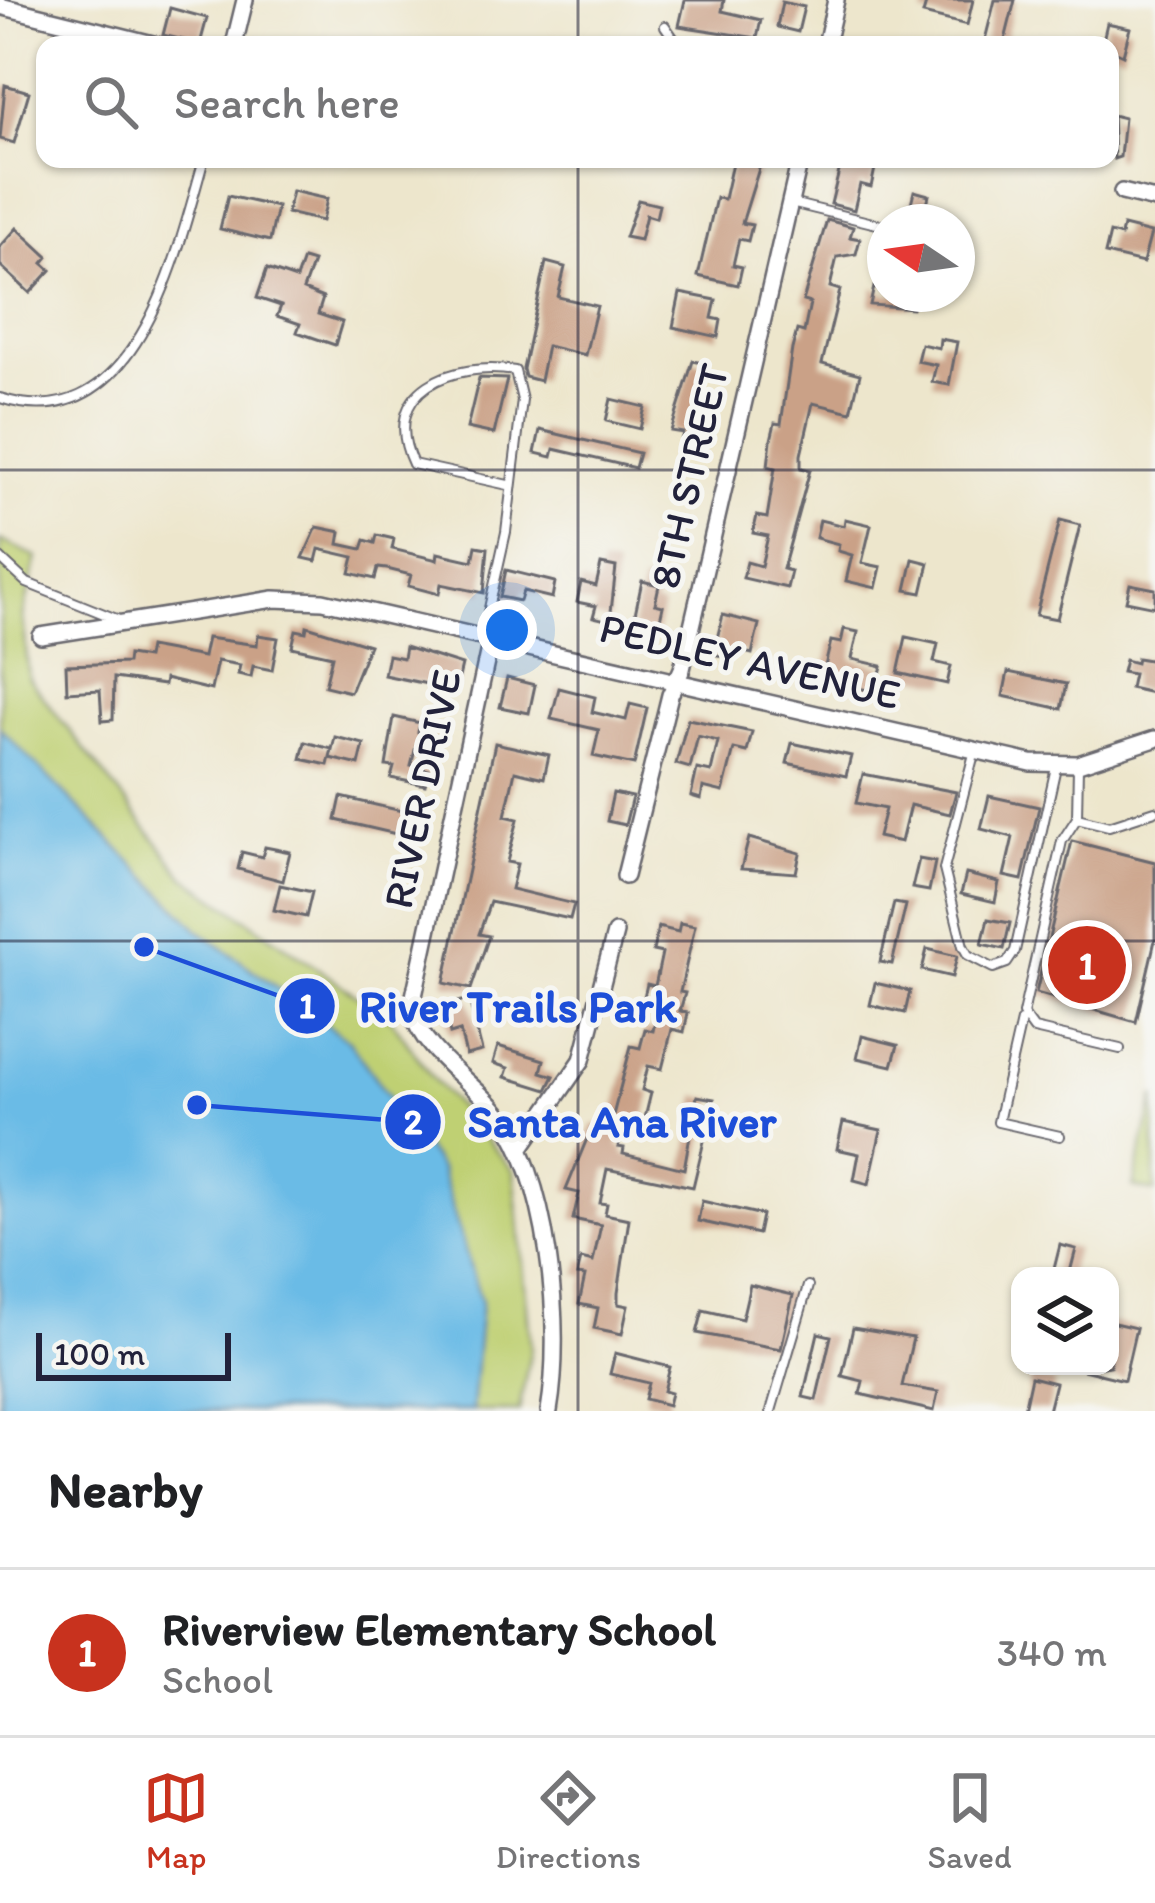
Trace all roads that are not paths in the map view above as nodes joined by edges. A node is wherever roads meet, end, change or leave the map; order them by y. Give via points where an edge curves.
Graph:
1 (245, 0) edge
2 (836, 0) edge
3 (0, 6) edge
4 (665, 26) dead end
5 (121, 36) edge
6 (236, 36) edge
7 (672, 36) edge
8 (828, 36) edge
9 (201, 168) edge
10 (798, 168) edge
11 (1122, 192) dead end
12 (1155, 200) edge
13 (789, 203) junction
14 (867, 222) edge
15 (0, 398) edge
16 (508, 485) junction
17 (0, 558) edge
18 (126, 623) junction
19 (41, 636) dead end
20 (487, 638) junction
21 (676, 680) junction
22 (1155, 739) edge
23 (975, 750) junction
24 (1078, 764) junction
25 (1056, 766) junction
26 (1155, 812) edge
27 (1077, 818) junction
28 (625, 876) dead end
29 (615, 933) dead end
30 (1023, 1014) junction
31 (1120, 1049) dead end
32 (1060, 1136) dead end
33 (522, 1145) junction
34 (808, 1286) dead end
35 (550, 1411) edge
36 (771, 1411) edge

1 - 6 street
2 - 8 street
3 - 5 street
4 - 7 lane
9 - 15 lane via 162,301 135,348 52,405
10 - 13 street, 8TH STREET
11 - 12 street
13 - 14 lane
13 - 21 street, 8TH STREET
16 - 16 lane via 523,400 515,370 481,365 421,387 405,446 413,464
16 - 20 lane
17 - 18 lane via 27,583
18 - 19 street, PEDLEY AVENUE
18 - 20 street, PEDLEY AVENUE via 296,599
20 - 21 street, PEDLEY AVENUE
20 - 33 street, RIVER DRIVE via 411,1010 428,1042
21 - 23 street, PEDLEY AVENUE
21 - 28 street, 8TH STREET
22 - 24 street, PEDLEY AVENUE
23 - 25 street, PEDLEY AVENUE
23 - 25 lane via 944,869 963,946 993,968 1016,951
24 - 25 street, PEDLEY AVENUE
24 - 27 lane
26 - 27 lane via 1109,826
27 - 30 lane via 1062,841
29 - 33 street via 582,1060
30 - 31 lane via 1034,1029
30 - 32 lane via 998,1122
33 - 35 street, RIVER DRIVE via 556,1340
34 - 36 lane

